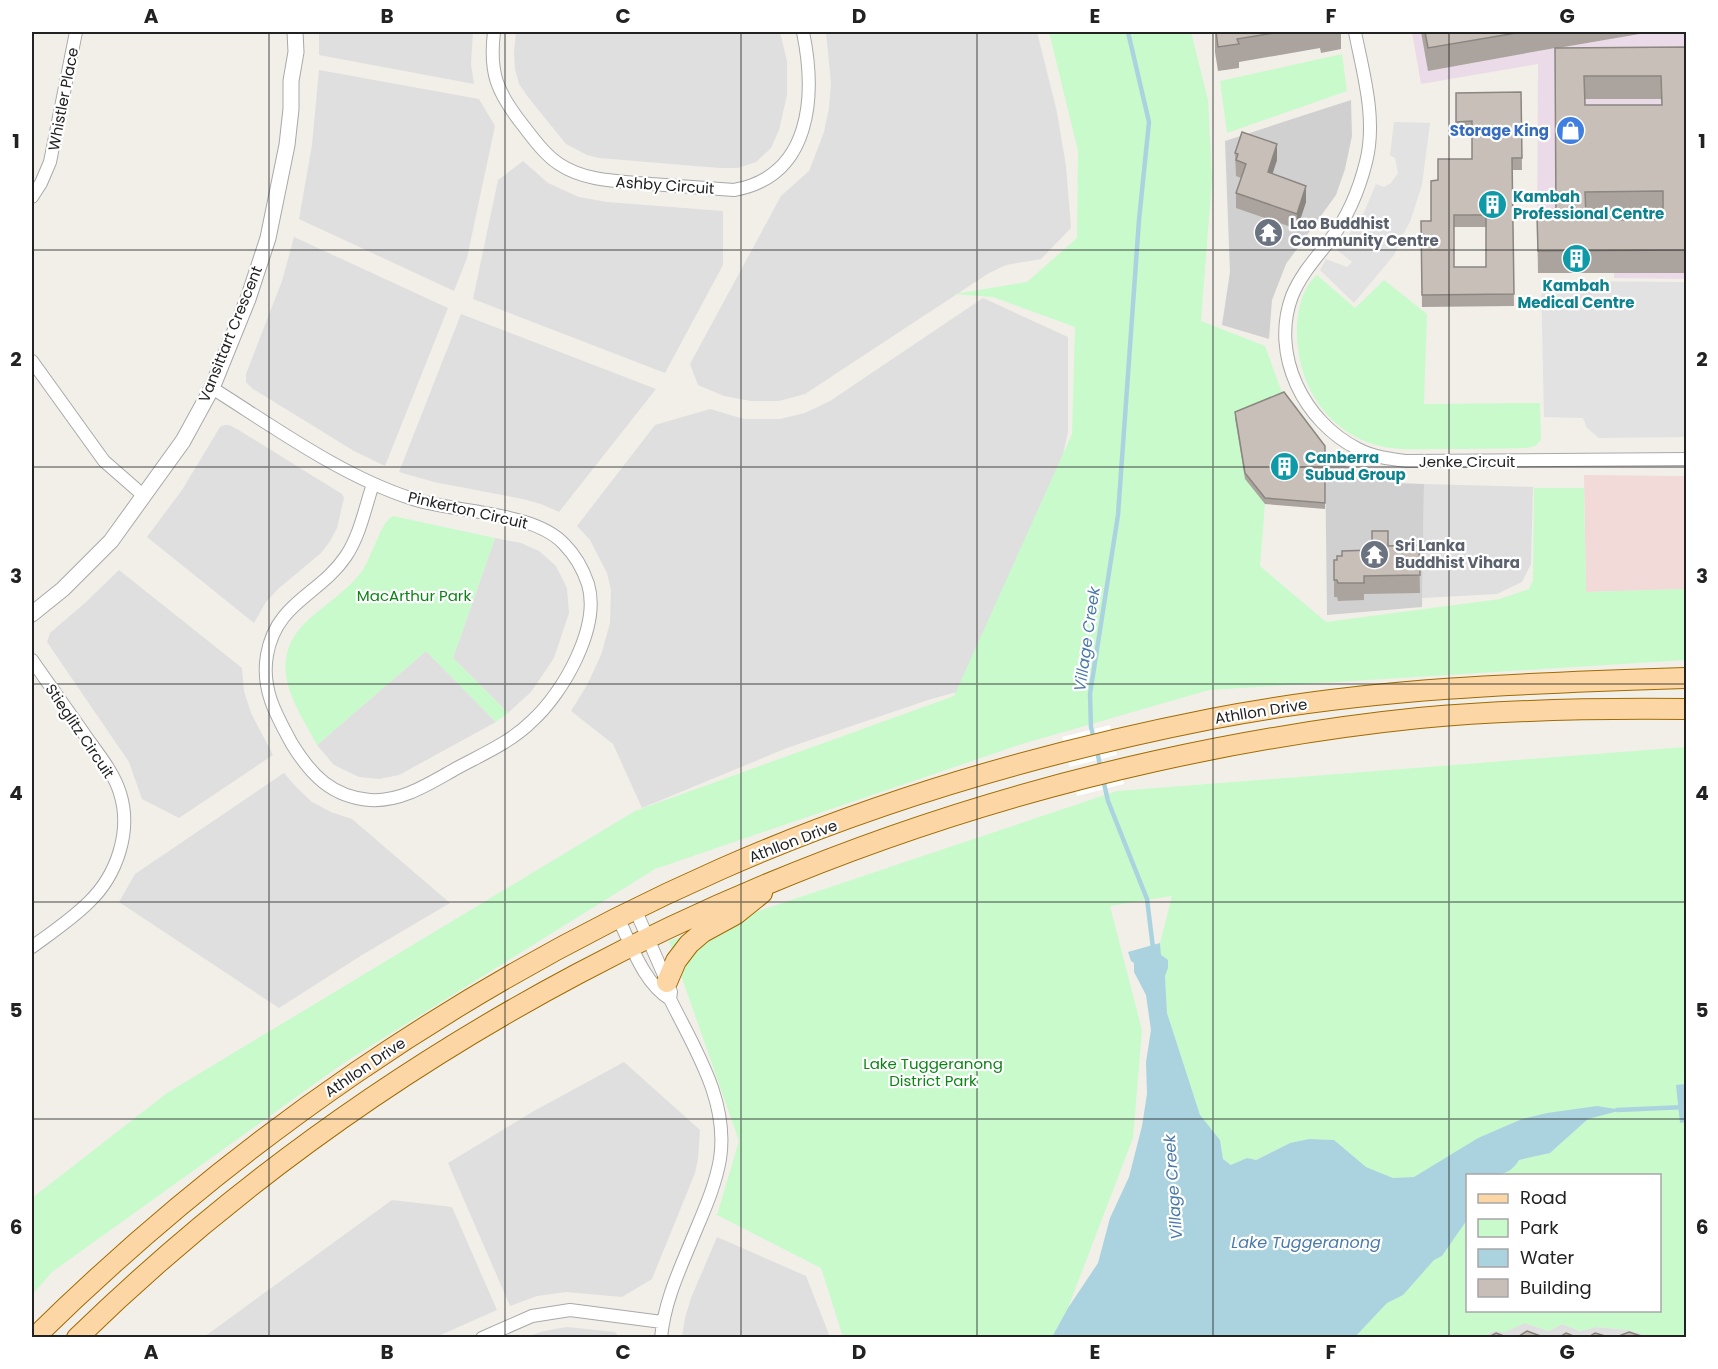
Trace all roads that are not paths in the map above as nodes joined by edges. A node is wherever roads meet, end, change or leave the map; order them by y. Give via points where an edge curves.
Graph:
1 (76, 32) edge
2 (296, 32) edge
3 (494, 32) edge
4 (802, 32) edge
5 (1355, 32) edge
6 (32, 197) edge
7 (32, 361) edge
8 (212, 388) junction
9 (1686, 459) edge
10 (373, 484) junction
11 (144, 496) junction
12 (32, 614) edge
13 (32, 660) edge
14 (1686, 678) edge
15 (1686, 709) edge
16 (786, 875) junction
17 (627, 914) junction
18 (639, 941) junction
19 (32, 947) edge
20 (669, 991) junction
21 (662, 1322) junction
22 (34, 1338) edge
23 (77, 1338) edge
24 (482, 1338) edge
25 (661, 1338) edge

1 - 6 street, Whistler Place via 50,162
2 - 8 street, Vansittart Crescent via 287,146 268,238
3 - 4 street, Ashby Circuit via 494,70 500,93 557,164 579,175 603,180 734,190 752,187 777,172 797,145 809,86
5 - 9 street, Jenke Circuit via 1370,121 1366,161 1346,216 1307,268 1292,296 1286,330 1292,375 1302,398 1320,422 1359,450 1406,461
7 - 11 street via 104,461
8 - 10 street, Pinkerton Circuit via 340,468
8 - 11 street, Vansittart Crescent via 183,441
10 - 10 street, Pinkerton Circuit via 415,500 543,528 562,541 577,560 588,583 589,622 576,660 553,699 533,721 510,739 419,789 396,798 372,800 349,796 328,786 305,765 271,706 266,663 274,630 291,607 346,557
11 - 12 street, Vansittart Crescent via 111,541
13 - 19 street, Stieglitz Circuit via 111,772 124,818 122,844 107,881 90,902
14 - 17 main road, Athllon Drive via 1534,682 1426,690 1215,718 1113,740 928,791 722,869
15 - 16 main road, Athllon Drive via 1420,718 1213,749 990,803
16 - 18 main road, Athllon Drive
16 - 20 main road via 689,944 676,961
17 - 18 street
17 - 18 street
17 - 22 main road, Athllon Drive via 477,994 272,1131 119,1257
18 - 20 street
18 - 20 street via 649,979 662,994
18 - 23 main road, Athllon Drive via 477,1029 344,1116 262,1176
20 - 21 street via 711,1084 719,1113 721,1145 710,1196
21 - 24 street via 570,1310 532,1316
21 - 25 street

